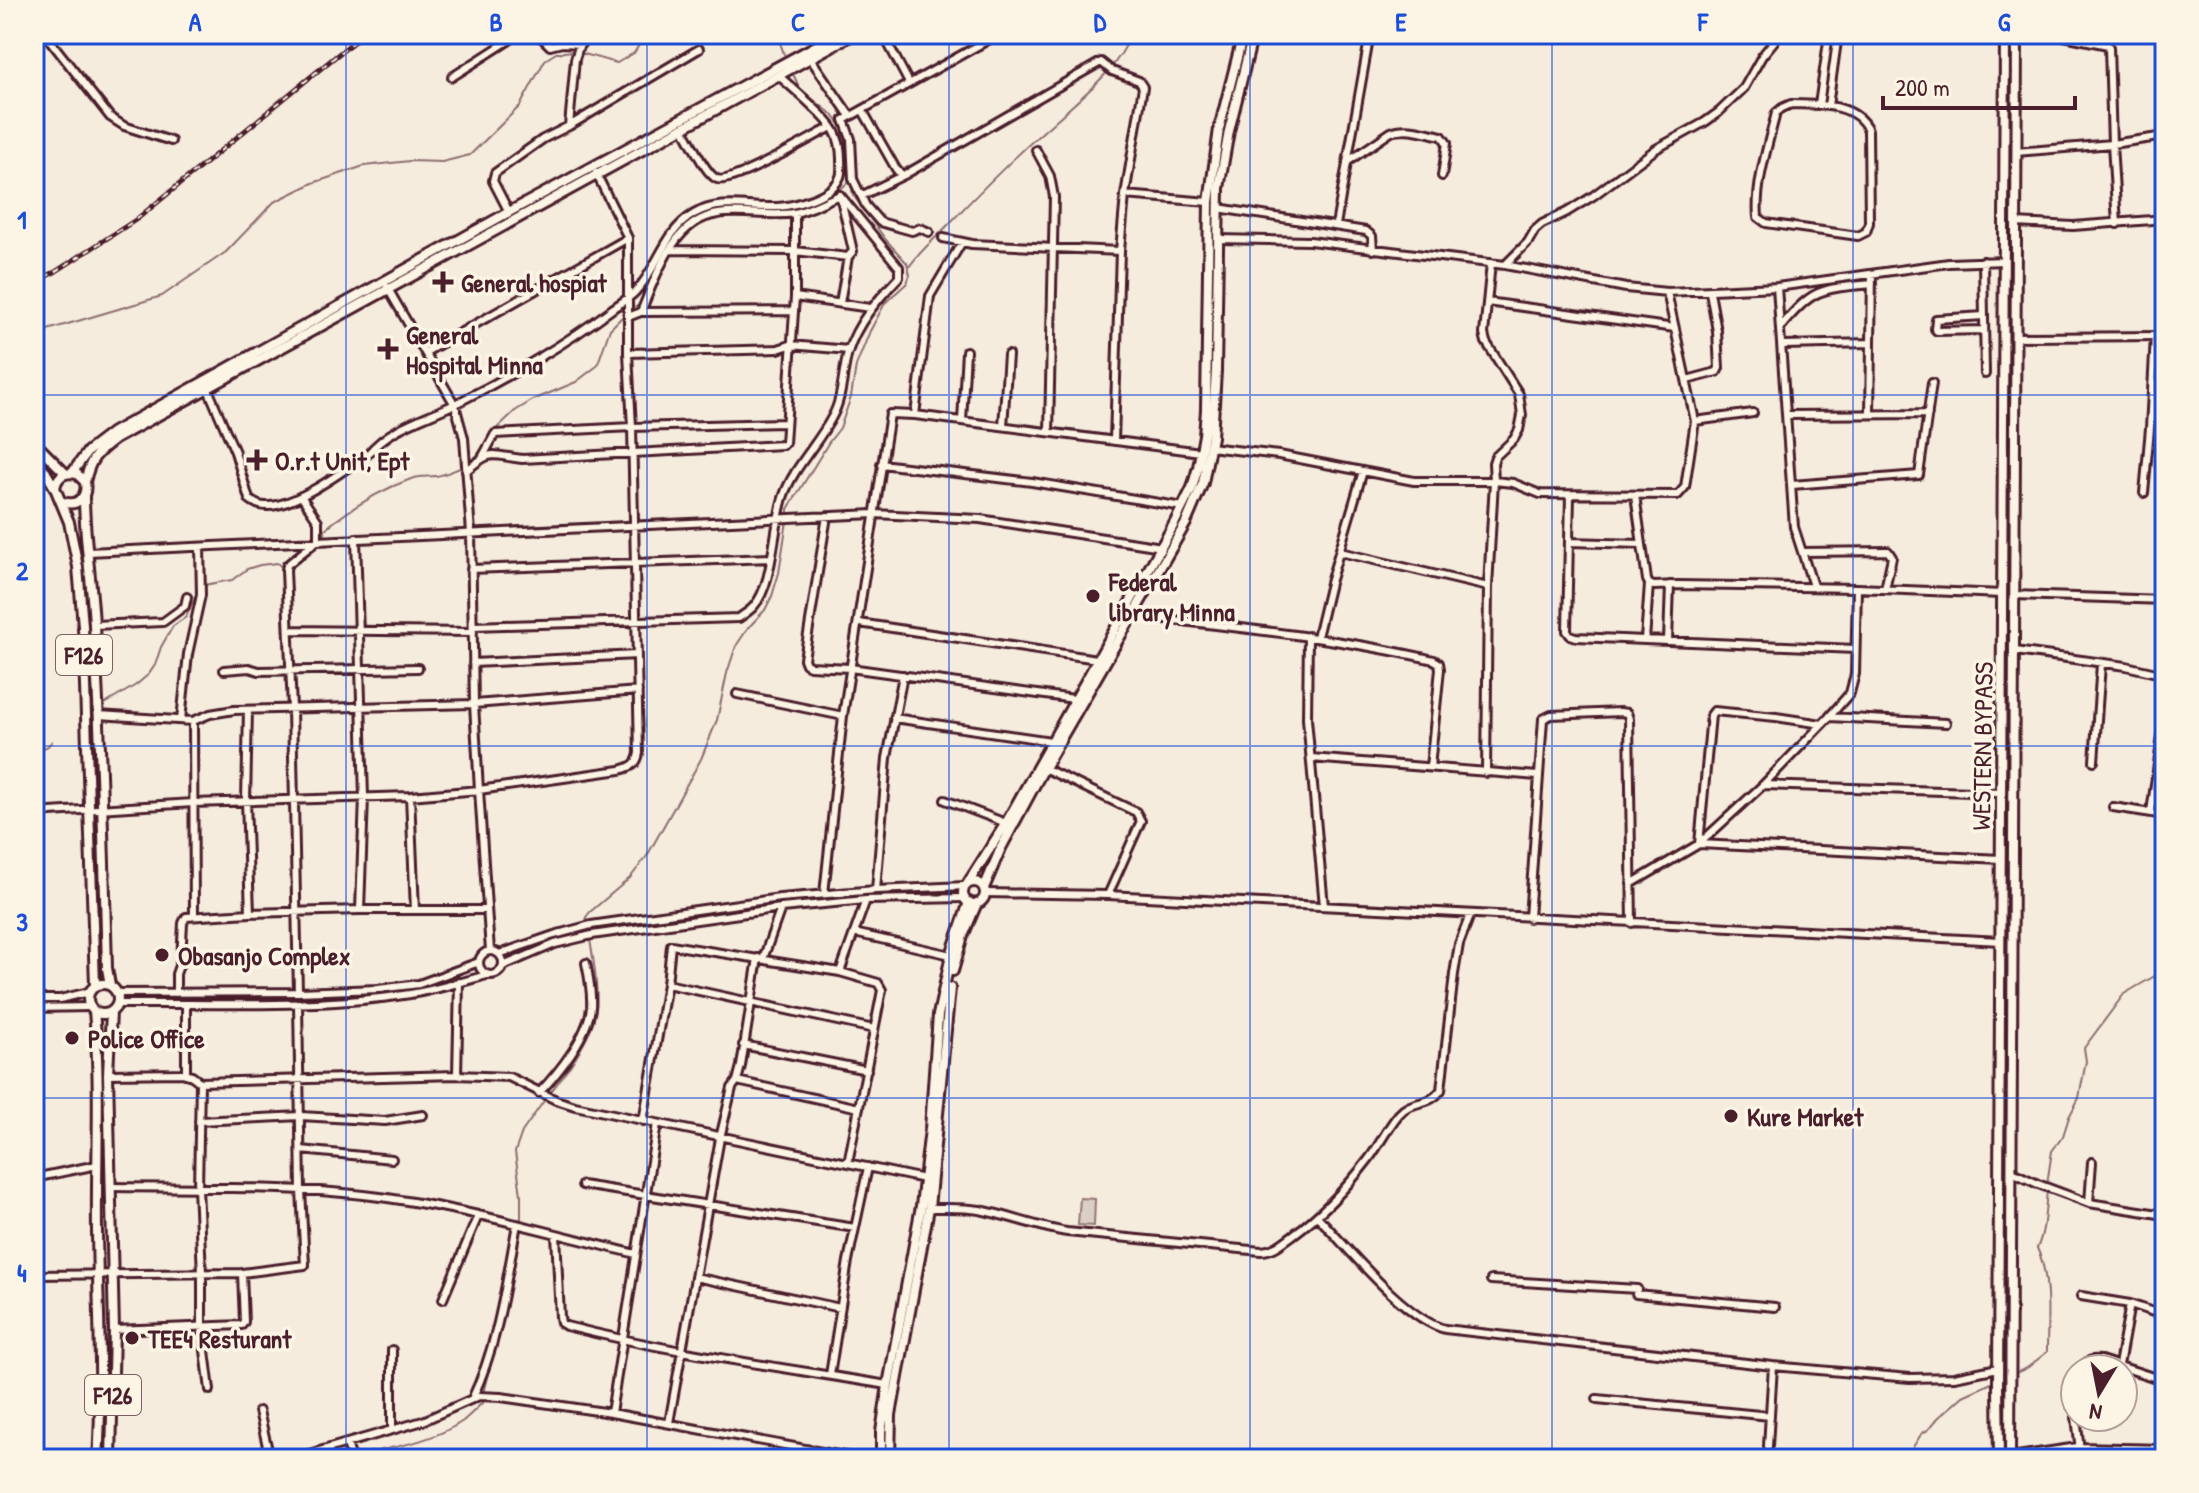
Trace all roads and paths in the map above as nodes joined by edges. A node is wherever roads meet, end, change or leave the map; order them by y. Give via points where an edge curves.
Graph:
1 (45, 34) edge
2 (519, 34) edge
3 (538, 34) edge
4 (583, 34) edge
5 (838, 34) edge
6 (854, 34) edge
7 (883, 34) edge
8 (999, 34) edge
9 (1243, 34) edge
10 (1253, 34) edge
11 (1370, 34) edge
12 (1780, 34) edge
13 (1829, 34) edge
14 (1838, 34) edge
15 (2005, 34) edge
16 (2017, 34) edge
17 (2054, 34) edge
18 (581, 46) junction
19 (699, 49) dead end
20 (810, 58) junction
21 (778, 75) junction
22 (452, 77) dead end
23 (909, 83) junction
24 (1819, 105) junction
25 (1828, 106) junction
26 (863, 111) junction
27 (850, 116) junction
28 (569, 126) junction
29 (682, 127) junction
30 (832, 127) junction
31 (2165, 136) edge
32 (171, 141) dead end
33 (2112, 144) junction
34 (1036, 150) dead end
35 (2016, 152) junction
36 (1347, 162) junction
37 (594, 170) junction
38 (902, 176) junction
39 (1442, 176) dead end
40 (840, 195) junction
41 (1125, 195) junction
42 (861, 196) junction
43 (1209, 202) junction
44 (1218, 208) junction
45 (509, 212) junction
46 (795, 213) junction
47 (2165, 219) edge
48 (2016, 223) junction
49 (2117, 224) junction
50 (1336, 225) junction
51 (929, 232) dead end
52 (628, 238) junction
53 (943, 238) dead end
54 (1218, 239) junction
55 (962, 242) junction
56 (1054, 247) junction
57 (671, 250) junction
58 (1373, 250) junction
59 (795, 251) junction
60 (1120, 251) junction
61 (848, 257) junction
62 (1983, 261) junction
63 (2004, 261) junction
64 (1491, 263) junction
65 (1505, 265) junction
66 (1872, 274) junction
67 (1872, 284) junction
68 (386, 285) junction
69 (1777, 287) junction
70 (1667, 292) junction
71 (1710, 292) junction
72 (795, 297) junction
73 (628, 299) junction
74 (1487, 302) junction
75 (840, 303) junction
76 (870, 308) junction
77 (794, 311) junction
78 (641, 312) junction
79 (628, 316) junction
80 (1984, 316) junction
81 (1781, 327) junction
82 (1675, 328) junction
83 (1984, 330) junction
84 (2155, 336) junction
85 (2165, 336) edge
86 (2016, 337) junction
87 (1871, 343) junction
88 (790, 345) junction
89 (1783, 345) junction
90 (849, 350) junction
91 (966, 351) dead end
92 (426, 352) junction
93 (628, 353) junction
94 (1008, 355) dead end
95 (1985, 374) dead end
96 (1687, 380) junction
97 (1932, 383) dead end
98 (208, 389) junction
99 (455, 405) junction
100 (1753, 413) dead end
101 (1870, 414) junction
102 (1928, 414) junction
103 (915, 415) junction
104 (1787, 415) junction
105 (962, 421) junction
106 (1695, 421) junction
107 (785, 423) junction
108 (1003, 426) junction
109 (632, 427) junction
110 (1049, 432) junction
111 (1114, 441) junction
112 (34, 442) edge
113 (1205, 450) junction
114 (632, 452) junction
115 (483, 456) junction
116 (34, 457) edge
117 (881, 464) junction
118 (466, 471) junction
119 (1363, 471) junction
120 (69, 473) junction
121 (1494, 481) junction
122 (85, 482) junction
123 (1792, 485) junction
124 (55, 488) junction
125 (2144, 493) dead end
126 (84, 495) junction
127 (1570, 495) junction
128 (1635, 495) junction
129 (2003, 495) junction
130 (2015, 495) junction
131 (301, 496) junction
132 (61, 501) junction
133 (1183, 507) junction
134 (874, 514) junction
135 (827, 516) junction
136 (778, 517) junction
137 (634, 525) junction
138 (471, 533) junction
139 (356, 538) junction
140 (318, 540) junction
141 (1569, 542) junction
142 (1641, 544) junction
143 (200, 547) junction
144 (1162, 547) junction
145 (88, 552) junction
146 (1340, 552) junction
147 (1802, 552) junction
148 (771, 558) junction
149 (635, 563) junction
150 (471, 569) junction
151 (1649, 584) junction
152 (1670, 585) junction
153 (1813, 586) junction
154 (1488, 587) junction
155 (1857, 588) junction
156 (1885, 589) junction
157 (2003, 594) junction
158 (2015, 595) junction
159 (187, 597) dead end
160 (2165, 600) edge
161 (1131, 615) junction
162 (637, 621) junction
163 (859, 623) junction
164 (94, 625) junction
165 (473, 629) junction
166 (289, 630) junction
167 (360, 630) junction
168 (1308, 636) junction
169 (1317, 637) junction
170 (1645, 640) junction
171 (1668, 641) junction
172 (1855, 649) junction
173 (2015, 651) junction
174 (637, 655) junction
175 (1097, 659) junction
176 (473, 663) junction
177 (2101, 664) junction
178 (418, 668) dead end
179 (850, 668) junction
180 (290, 669) junction
181 (361, 669) junction
182 (224, 670) dead end
183 (903, 675) junction
184 (2165, 675) edge
185 (638, 691) junction
186 (737, 694) dead end
187 (1074, 699) junction
188 (474, 704) junction
189 (363, 708) junction
190 (292, 709) junction
191 (248, 710) junction
192 (98, 715) junction
193 (2165, 715) edge
194 (843, 716) junction
195 (1829, 717) junction
196 (894, 718) junction
197 (181, 720) junction
198 (193, 721) junction
199 (1946, 723) dead end
200 (1822, 724) junction
201 (1051, 741) junction
202 (1311, 758) junction
203 (2094, 761) dead end
204 (1430, 767) junction
205 (1044, 768) junction
206 (1486, 773) junction
207 (1538, 776) junction
208 (1763, 785) junction
209 (479, 790) junction
210 (2002, 793) junction
211 (410, 796) junction
212 (364, 797) junction
213 (293, 800) junction
214 (945, 800) dead end
215 (246, 801) junction
216 (193, 803) junction
217 (2113, 807) dead end
218 (103, 809) junction
219 (90, 811) junction
220 (2151, 812) junction
221 (34, 813) edge
222 (2165, 815) edge
223 (1006, 823) junction
224 (1699, 844) junction
225 (2001, 859) junction
226 (1631, 884) junction
227 (967, 885) junction
228 (876, 890) junction
229 (984, 890) junction
230 (824, 894) junction
231 (1108, 895) junction
232 (866, 900) junction
233 (970, 901) junction
234 (1324, 906) junction
235 (781, 908) junction
236 (360, 910) junction
237 (415, 910) junction
238 (486, 910) junction
239 (296, 912) junction
240 (250, 913) junction
241 (1470, 915) junction
242 (194, 916) junction
243 (1529, 918) junction
244 (1632, 923) junction
245 (854, 933) junction
246 (2001, 941) junction
247 (490, 951) junction
248 (499, 954) junction
249 (951, 955) junction
250 (760, 958) junction
251 (479, 962) junction
252 (586, 963) dead end
253 (503, 966) junction
254 (34, 972) edge
255 (840, 972) junction
256 (487, 975) junction
257 (459, 982) junction
258 (667, 984) junction
259 (110, 985) junction
260 (92, 989) junction
261 (298, 992) junction
262 (117, 993) junction
263 (176, 993) junction
264 (35, 999) edge
265 (750, 1002) junction
266 (298, 1003) junction
267 (186, 1004) junction
268 (34, 1008) edge
269 (114, 1008) junction
270 (92, 1009) junction
271 (874, 1029) junction
272 (743, 1045) junction
273 (867, 1070) junction
274 (108, 1074) junction
275 (186, 1074) junction
276 (457, 1075) junction
277 (300, 1078) junction
278 (737, 1081) junction
279 (200, 1082) junction
280 (541, 1093) junction
281 (859, 1108) junction
282 (423, 1115) dead end
283 (301, 1116) junction
284 (199, 1121) junction
285 (643, 1121) junction
286 (657, 1124) junction
287 (720, 1138) junction
288 (301, 1150) junction
289 (392, 1159) dead end
290 (2092, 1162) dead end
291 (848, 1163) junction
292 (97, 1165) junction
293 (868, 1167) junction
294 (2012, 1172) junction
295 (34, 1178) edge
296 (924, 1179) junction
297 (582, 1185) dead end
298 (111, 1187) junction
299 (198, 1188) junction
300 (301, 1190) junction
301 (646, 1195) junction
302 (2089, 1203) junction
303 (708, 1206) junction
304 (929, 1208) junction
305 (2165, 1215) edge
306 (478, 1216) junction
307 (1318, 1217) junction
308 (521, 1225) junction
309 (855, 1228) junction
310 (556, 1234) junction
311 (636, 1254) junction
312 (202, 1273) junction
313 (242, 1273) junction
314 (112, 1274) junction
315 (34, 1275) edge
316 (97, 1275) junction
317 (695, 1277) junction
318 (1491, 1280) dead end
319 (2081, 1296) dead end
320 (443, 1299) dead end
321 (2130, 1304) junction
322 (1775, 1307) dead end
323 (840, 1308) junction
324 (2165, 1316) edge
325 (202, 1327) junction
326 (114, 1330) junction
327 (624, 1341) junction
328 (392, 1350) dead end
329 (682, 1351) junction
330 (2121, 1353) edge
331 (1773, 1366) junction
332 (1998, 1371) junction
333 (2139, 1372) edge
334 (830, 1375) junction
335 (2165, 1381) edge
336 (888, 1385) junction
337 (210, 1390) dead end
338 (475, 1398) junction
339 (1597, 1399) dead end
340 (259, 1411) dead end
341 (611, 1413) junction
342 (1770, 1416) junction
343 (669, 1423) junction
344 (392, 1430) junction
345 (2077, 1433) edge
346 (1768, 1446) dead end
347 (2078, 1447) junction
348 (2165, 1449) edge
349 (350, 1451) edge
350 (2010, 1458) edge
351 (98, 1459) edge
352 (111, 1459) edge
353 (270, 1459) edge
354 (292, 1459) edge
355 (860, 1459) edge
356 (881, 1459) edge
357 (890, 1459) edge
358 (1999, 1459) edge
359 (2081, 1459) edge

1 - 32 street via 110,117
2 - 22 street
3 - 18 street via 550,46
4 - 18 street
5 - 37 main road
6 - 20 main road
7 - 23 street
8 - 23 street
9 - 43 main road via 1219,129
10 - 44 main road via 1223,162
11 - 36 street
12 - 65 street via 1744,88 1719,112 1542,224
13 - 24 street
14 - 25 street
15 - 63 main road, WESTERN BYPASS
16 - 35 main road, WESTERN BYPASS
17 - 33 street via 2109,47
18 - 28 street via 571,82
19 - 28 street
20 - 21 main road
20 - 27 street
21 - 29 main road
21 - 30 street
23 - 26 street
24 - 25 street
24 - 25 street via 1791,104 1776,113 1758,217 1766,223 1858,236 1869,223 1868,130 1855,113
26 - 27 street
26 - 38 street
27 - 42 street via 844,120 851,139 853,179
28 - 45 street via 495,173 493,181
29 - 30 street via 707,170 722,180 751,171
29 - 37 main road
30 - 73 street via 841,155 836,184 796,204 722,205 692,215 670,235
31 - 33 street
33 - 35 street
33 - 49 street
34 - 56 street via 1053,185
35 - 48 main road, WESTERN BYPASS
36 - 39 street via 1391,132 1409,129 1446,139
36 - 50 street
37 - 45 main road
37 - 52 street
37 - 68 main road
38 - 41 street via 1103,62 1143,87
38 - 42 street
40 - 46 street
40 - 61 street via 853,251
40 - 76 street via 899,267 899,277
41 - 43 street
41 - 60 street
42 - 51 street via 880,222
43 - 113 main road
44 - 50 street
44 - 54 main road
45 - 68 main road
46 - 57 street via 709,216 688,226
46 - 59 street
47 - 49 street
48 - 49 street
48 - 86 main road, WESTERN BYPASS
50 - 58 street via 1370,233
52 - 73 street
52 - 92 street
53 - 55 street
54 - 58 street via 1298,240
54 - 113 main road via 1216,371
55 - 56 street
55 - 103 street via 930,296
56 - 60 street
56 - 110 street
57 - 59 street
57 - 78 street
58 - 64 street
59 - 61 street
59 - 72 street
60 - 111 street
61 - 75 street
62 - 63 street
62 - 66 street
62 - 80 street
63 - 129 main road, WESTERN BYPASS
64 - 65 street
64 - 74 street
65 - 70 street
66 - 67 street
66 - 69 street
67 - 81 street via 1818,291
67 - 87 street
68 - 92 street
68 - 98 main road
68 - 120 main road via 113,432
69 - 71 street
69 - 81 street
70 - 71 street
70 - 82 street
71 - 96 street via 1719,368
72 - 75 street
72 - 77 street
73 - 79 street
73 - 99 street
74 - 82 street
74 - 121 street via 1486,342 1522,405 1519,430 1495,457
75 - 76 street
76 - 90 street
77 - 78 street
77 - 88 street
78 - 79 street
79 - 93 street
80 - 83 street
80 - 83 street via 1936,319 1935,329
81 - 89 street
82 - 96 street
83 - 95 street
84 - 85 street
84 - 86 street
84 - 125 street
86 - 130 main road, WESTERN BYPASS
87 - 89 street
87 - 101 street
88 - 90 street
88 - 93 street
88 - 107 street
89 - 104 street
90 - 136 street via 837,407 787,488
91 - 105 street
92 - 99 street
93 - 109 street
94 - 108 street
96 - 106 street
97 - 102 street
98 - 122 main road via 115,439 94,456
98 - 131 street via 249,499 264,507
99 - 118 street
99 - 131 street via 393,433
100 - 106 street
101 - 102 street
101 - 104 street
102 - 123 street via 1919,475
103 - 105 street
103 - 117 street via 888,416
104 - 123 street
105 - 108 street
106 - 128 street via 1682,492
107 - 109 street
107 - 114 street via 781,446
108 - 110 street
109 - 114 street
109 - 115 street via 495,434
110 - 111 street
111 - 113 street
112 - 120 main road
113 - 119 street via 1279,455
113 - 133 main road
113 - 161 main road via 1203,483 1186,523
114 - 115 street via 522,459
114 - 137 street
115 - 118 street
116 - 124 main road, F126
117 - 133 street
117 - 134 street
118 - 138 street
119 - 121 street via 1414,481
119 - 146 street
120 - 122 main road
120 - 124 main road
121 - 127 street via 1534,493
121 - 154 street
122 - 126 main road, F126
123 - 147 street via 1794,527
124 - 132 main road, F126
126 - 132 main road via 71,504
126 - 145 main road, F126
127 - 128 street
127 - 141 street
128 - 142 street
129 - 130 main road
129 - 157 main road, WESTERN BYPASS
130 - 158 main road, WESTERN BYPASS
131 - 140 street via 318,521
132 - 219 main road, F126 via 78,567
133 - 144 main road
134 - 135 street
134 - 144 street via 980,519
134 - 163 street
135 - 136 street
135 - 179 street via 804,659 810,666
136 - 137 street
136 - 148 street
137 - 138 street
137 - 149 street
138 - 139 street
138 - 150 street
139 - 140 street
139 - 167 street
140 - 143 street
140 - 166 street via 286,568
141 - 142 street
141 - 170 street via 1570,635
142 - 151 street
143 - 145 street
143 - 197 street via 201,590
144 - 175 main road
145 - 164 main road, F126
146 - 154 street
146 - 169 street
147 - 153 street
147 - 156 street via 1888,551 1892,557
148 - 149 street
148 - 162 street via 754,606 739,618
149 - 150 street
149 - 162 street
150 - 165 street
151 - 152 street
151 - 170 street
152 - 153 street
152 - 171 street
153 - 155 street
154 - 206 street
155 - 156 street
155 - 172 street
156 - 157 street
157 - 210 main road, WESTERN BYPASS
158 - 160 street
158 - 173 main road, WESTERN BYPASS
159 - 164 street via 185,606 163,622
161 - 168 street
161 - 205 main road
162 - 165 street
162 - 174 street
163 - 175 street
163 - 179 street
164 - 192 main road, F126
165 - 167 street
165 - 176 street
166 - 167 street
166 - 180 street
167 - 181 street
168 - 169 street
168 - 202 street
169 - 204 street via 1439,663
170 - 171 street
171 - 172 street
172 - 195 street via 1854,683
173 - 177 street
173 - 294 main road, WESTERN BYPASS
174 - 176 street
174 - 185 street
175 - 187 main road
176 - 188 street
177 - 184 street
177 - 203 street
178 - 181 street
179 - 183 street
179 - 194 street
180 - 181 street
180 - 182 street
180 - 190 street
181 - 189 street
183 - 187 street
183 - 196 street
185 - 188 street
185 - 209 street via 639,753 634,765
186 - 194 street
187 - 201 main road
188 - 189 street
188 - 209 street
189 - 190 street
189 - 212 street
190 - 191 street
190 - 213 street
191 - 198 street
191 - 215 street
192 - 197 street
192 - 218 main road, F126
193 - 220 street
194 - 230 street
195 - 199 street
195 - 200 street
196 - 201 street
196 - 228 street
197 - 198 street
198 - 216 street
200 - 208 street
200 - 224 street via 1714,711
201 - 223 main road
202 - 204 street
202 - 234 street
204 - 206 street
205 - 229 main road
205 - 231 street via 1140,816
206 - 207 street
207 - 226 street via 1544,717 1627,713
207 - 243 street
208 - 210 street
208 - 224 street
209 - 211 street
209 - 238 street
210 - 225 main road, WESTERN BYPASS
211 - 212 street
211 - 237 street
212 - 213 street
212 - 236 street
213 - 215 street
213 - 239 street
214 - 223 street
215 - 216 street
215 - 240 street
216 - 218 street
216 - 242 street
217 - 220 street
218 - 219 street
218 - 259 main road, F126
219 - 221 street
219 - 260 main road, F126
220 - 222 street
223 - 227 main road
224 - 225 street
224 - 226 street
225 - 246 main road, WESTERN BYPASS
226 - 244 street
227 - 228 street
227 - 229 main road via 979,883
227 - 233 main road via 963,894
228 - 230 street
229 - 231 street
229 - 233 main road via 984,897
230 - 248 street via 591,925
231 - 234 street
232 - 233 street
232 - 235 street
232 - 245 street
233 - 249 main road
233 - 304 main road via 950,989
234 - 241 street
235 - 250 street
235 - 253 street via 576,938
236 - 237 street
236 - 239 street
237 - 238 street
238 - 247 street
239 - 240 street
239 - 261 street
240 - 242 street
241 - 243 street
241 - 307 street via 1459,944 1441,1090 1429,1102 1401,1112 1369,1159
242 - 263 street via 183,920
243 - 244 street
244 - 246 street
245 - 249 street
245 - 255 street
246 - 332 main road, WESTERN BYPASS
247 - 248 street
247 - 251 street
248 - 253 street
249 - 296 main road via 938,1015
250 - 255 street
250 - 258 street via 672,944
250 - 265 street
251 - 256 street
251 - 261 street via 419,984
252 - 280 street via 588,1022
253 - 256 street via 497,974
254 - 264 street
255 - 271 street via 881,986
256 - 257 street
257 - 266 street via 412,994
257 - 276 street
258 - 265 street
258 - 285 street
259 - 260 main road
259 - 262 main road
260 - 264 street via 60,999
260 - 270 main road, F126
261 - 263 street
262 - 263 street
262 - 269 main road, F126
265 - 271 street
265 - 272 street
266 - 267 street
266 - 277 street
267 - 269 street
267 - 275 street
268 - 270 street
269 - 270 main road via 102,1014
269 - 274 main road, F126
270 - 292 main road, F126 via 98,1054
271 - 273 street
272 - 273 street
272 - 278 street
273 - 281 street
274 - 275 street
274 - 298 main road, F126
275 - 279 street
276 - 277 street
276 - 280 street via 509,1077
277 - 279 street
277 - 283 street
278 - 281 street
278 - 287 street
279 - 284 street
280 - 285 street
281 - 291 street
282 - 283 street via 385,1121
283 - 284 street
283 - 288 street
284 - 299 street
285 - 286 street
286 - 287 street
286 - 301 street
287 - 291 street
287 - 303 street
288 - 289 street
288 - 300 street
290 - 302 street
291 - 293 street
292 - 295 street
292 - 316 main road, F126
293 - 296 street
293 - 309 street
294 - 302 street
294 - 350 main road, WESTERN BYPASS
296 - 336 main road
297 - 301 street
298 - 299 street
298 - 314 main road, F126
299 - 300 street
299 - 312 street
300 - 306 street via 420,1203
300 - 313 street via 305,1265
301 - 303 street
301 - 311 street
302 - 305 street
303 - 309 street
303 - 317 street
304 - 307 street via 978,1210 1067,1232 1267,1251
304 - 357 main road via 891,1415
306 - 308 street
306 - 320 street
307 - 331 street via 1371,1274 1435,1327
308 - 310 street
308 - 338 street
309 - 323 street
310 - 311 street
310 - 327 street via 561,1323
311 - 327 street
312 - 313 street
312 - 314 street
312 - 325 street
313 - 325 street via 242,1325
314 - 316 street
314 - 326 main road, F126
315 - 316 street
316 - 351 main road, F126
317 - 323 street
317 - 329 street
318 - 322 street
319 - 321 street
321 - 324 street
321 - 330 street
323 - 334 street
325 - 326 street
325 - 337 street
326 - 352 main road, F126
327 - 329 street
327 - 341 street
328 - 344 street
329 - 334 street
329 - 343 street
331 - 332 street via 1929,1378
331 - 342 street
332 - 358 main road, WESTERN BYPASS
333 - 335 street
334 - 336 street
336 - 356 main road
338 - 341 street
338 - 344 street
339 - 342 street
340 - 353 street
341 - 343 street
342 - 346 street
343 - 355 street
344 - 349 street
345 - 347 street
347 - 348 street
347 - 350 street
347 - 359 street
349 - 354 street

